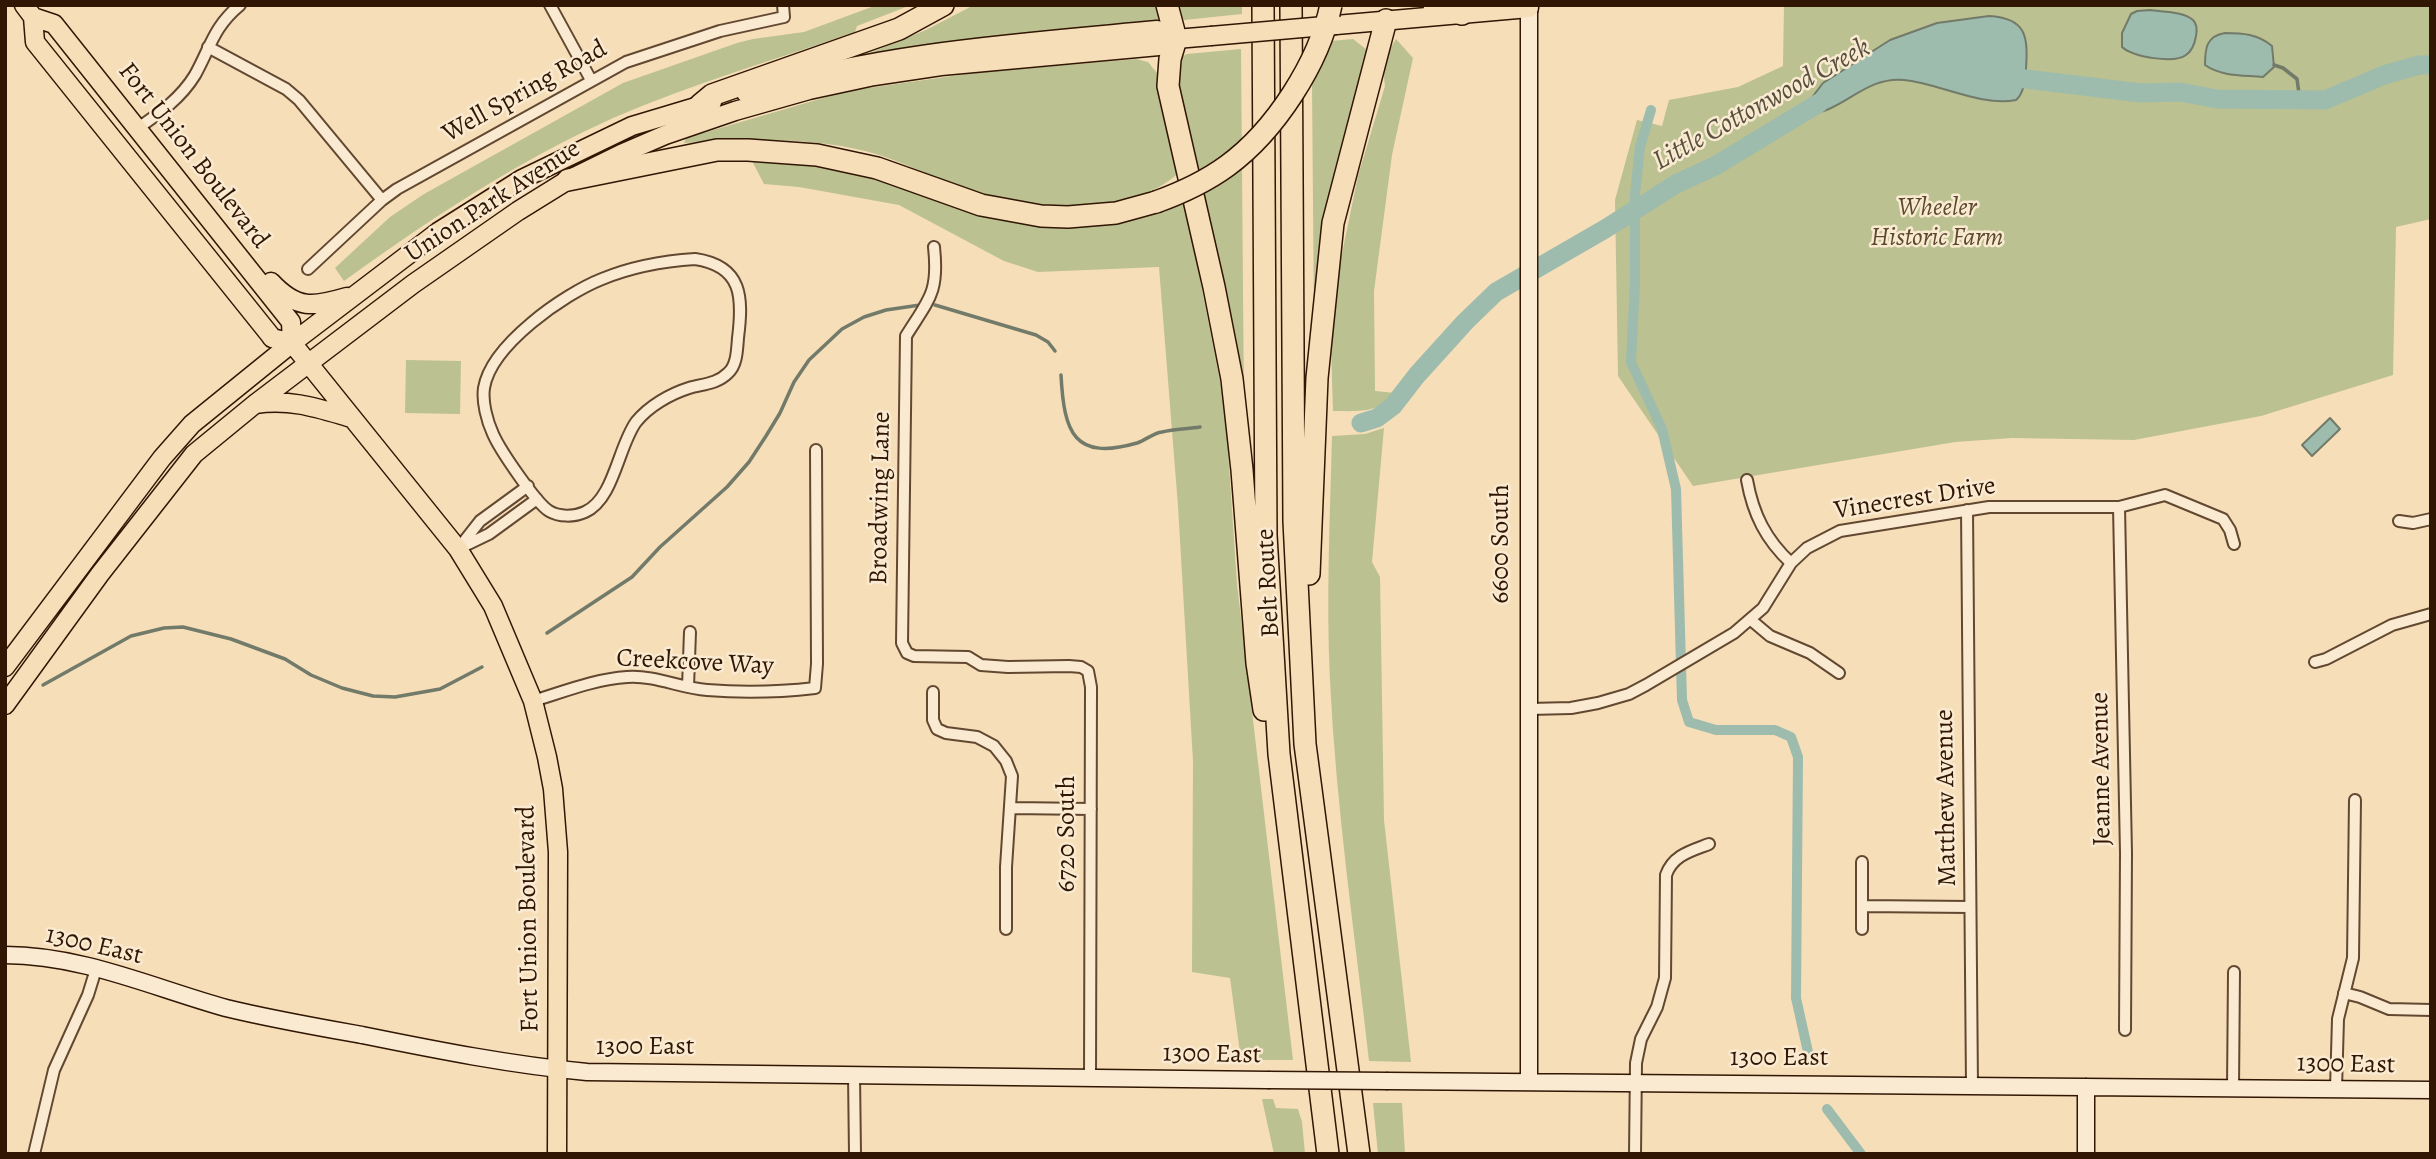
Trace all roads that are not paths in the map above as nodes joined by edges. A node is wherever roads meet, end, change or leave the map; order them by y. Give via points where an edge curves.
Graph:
1 (240, 5) edge
2 (550, 5) edge
3 (783, 5) edge
4 (943, 5) edge
5 (1167, 5) edge
6 (1263, 5) edge
7 (1291, 5) edge
8 (1434, 5) edge
9 (1529, 7) edge
10 (28, 11) edge
11 (1462, 14) junction
12 (1333, 15) edge
13 (1386, 20) junction
14 (1176, 39) junction
15 (208, 47) junction
16 (592, 80) junction
17 (700, 105) junction
18 (138, 128) junction
19 (568, 180) junction
20 (382, 200) junction
21 (934, 247) dead end
22 (245, 263) junction
23 (308, 269) dead end
24 (357, 294) junction
25 (292, 343) junction
26 (308, 364) junction
27 (255, 404) junction
28 (352, 418) junction
29 (816, 450) dead end
30 (1747, 480) dead end
31 (527, 486) junction
32 (537, 499) junction
33 (2119, 507) junction
34 (1967, 510) junction
35 (2431, 519) edge
36 (2399, 521) dead end
37 (2234, 544) dead end
38 (457, 549) junction
39 (1791, 563) junction
40 (2431, 614) edge
41 (1751, 620) junction
42 (690, 632) dead end
43 (2315, 662) dead end
44 (5, 667) edge
45 (1008, 667) joint
46 (1839, 673) dead end
47 (688, 687) junction
48 (933, 692) dead end
49 (533, 701) junction
50 (1303, 702) junction
51 (5, 705) edge
52 (1529, 709) junction
53 (2355, 800) dead end
54 (1011, 808) junction
55 (1091, 809) junction
56 (1709, 844) dead end
57 (1862, 862) dead end
58 (1861, 906) junction
59 (1970, 907) junction
60 (1006, 929) dead end
61 (1861, 929) dead end
62 (5, 955) edge
63 (96, 969) junction
64 (2234, 972) dead end
65 (2344, 993) junction
66 (2431, 1010) edge
67 (2125, 1030) dead end
68 (1315, 1053) junction
69 (557, 1070) junction
70 (854, 1074) junction
71 (1090, 1078) junction
72 (1529, 1082) junction
73 (1635, 1083) junction
74 (1972, 1086) junction
75 (2086, 1087) junction
76 (2233, 1088) junction
77 (2336, 1089) junction
78 (2431, 1090) edge
79 (34, 1154) edge
80 (556, 1154) edge
81 (855, 1154) edge
82 (1328, 1154) edge
83 (1359, 1154) edge
84 (1635, 1154) edge
85 (2085, 1154) edge

1 - 15 street via 226,16
2 - 16 street
3 - 16 street, Well Spring Road via 784,18 732,28 636,58
4 - 17 highway via 899,29 712,94
5 - 14 highway
6 - 68 highway, Belt Route via 1266,535 1279,754
7 - 50 highway, Belt Route via 1294,521
8 - 11 highway
9 - 11 main road, Union Park Avenue
9 - 52 main road, 6600 South
10 - 18 main road, Fort Union Boulevard via 54,24
10 - 25 main road, Fort Union Boulevard via 35,41 272,338
11 - 13 main road, Union Park Avenue
12 - 13 main road, Union Park Avenue
12 - 14 main road, Union Park Avenue, bridge
12 - 19 highway, bridge via 1294,90 1247,149 1185,191 1116,213 1041,216 981,205 877,168 817,155 748,150 717,150
13 - 50 highway via 1333,223 1317,379
14 - 17 main road, Union Park Avenue via 1157,30 930,52 825,72
14 - 19 main road, Union Park Avenue via 1159,46 907,71 809,90 665,135
14 - 68 highway via 1168,86 1232,379 1257,663
15 - 18 street via 180,96
15 - 20 street via 293,94
16 - 20 street, Well Spring Road
17 - 24 main road, Union Park Avenue via 623,130 522,179 438,232
18 - 22 main road, Fort Union Boulevard
19 - 26 main road, Union Park Avenue via 413,284
20 - 23 street, Well Spring Road
21 - 45 street, Broadwing Lane via 937,274 933,293 906,336 902,643 914,656 968,657 981,665
22 - 24 main road via 288,298 305,305
22 - 25 main road, Fort Union Boulevard via 291,322
24 - 25 main road, Union Park Avenue
25 - 26 main road, Fort Union Boulevard
25 - 44 main road, Union Park Avenue via 192,424
26 - 27 main road, Union Park Avenue
26 - 28 main road, Fort Union Boulevard
27 - 28 main road via 301,403
27 - 51 main road, Union Park Avenue via 194,454
28 - 38 main road, Fort Union Boulevard
29 - 47 street, Creekcove Way via 815,688
30 - 39 street via 1765,535
31 - 32 street
31 - 32 street via 493,434 484,404 487,378 514,339 538,318 602,279 695,259 710,261 730,274 740,293 741,308 736,356 728,373 711,384 675,393 639,419 604,496 586,512 555,514
31 - 38 street via 480,522
32 - 38 street via 489,534
33 - 34 street, Vinecrest Drive
33 - 37 street, Vinecrest Drive via 2171,496 2223,519
33 - 67 street, Jeanne Avenue
34 - 39 street, Vinecrest Drive via 1840,531 1807,548
34 - 59 street, Matthew Avenue
35 - 36 street
38 - 49 main road, Fort Union Boulevard via 493,606
39 - 41 street, Vinecrest Drive
40 - 43 street via 2392,625
41 - 46 street via 1770,636 1810,653
41 - 52 street, Vinecrest Drive via 1629,694 1572,708
42 - 47 street
45 - 55 street, 6720 South via 1069,666 1088,671
47 - 49 street, Creekcove Way via 629,677
48 - 54 street via 937,729 977,737 994,746 1006,761 1012,776
49 - 69 main road, Fort Union Boulevard via 547,757 557,832
50 - 83 highway, Belt Route
52 - 72 main road, 6600 South
53 - 65 street via 2354,950
54 - 55 street
54 - 60 street
55 - 71 street, 6720 South
56 - 73 street via 1680,855 1668,870 1664,985 1639,1045
57 - 58 street
58 - 59 street
58 - 61 street
59 - 74 street, Matthew Avenue
62 - 63 main road, 1300 East via 49,958
63 - 69 main road, 1300 East via 250,1013
63 - 79 street via 54,1070
64 - 76 street
65 - 66 street via 2389,1009
65 - 77 street via 2337,1028
68 - 82 highway, Belt Route
69 - 70 main road, 1300 East
69 - 80 main road, Fort Union Boulevard
70 - 71 main road, 1300 East
70 - 81 street
71 - 72 main road, 1300 East, bridge
72 - 73 main road, 1300 East
73 - 74 main road, 1300 East
73 - 84 street
74 - 75 main road, 1300 East
75 - 76 main road, 1300 East
75 - 85 main road
76 - 77 main road, 1300 East
77 - 78 main road, 1300 East

